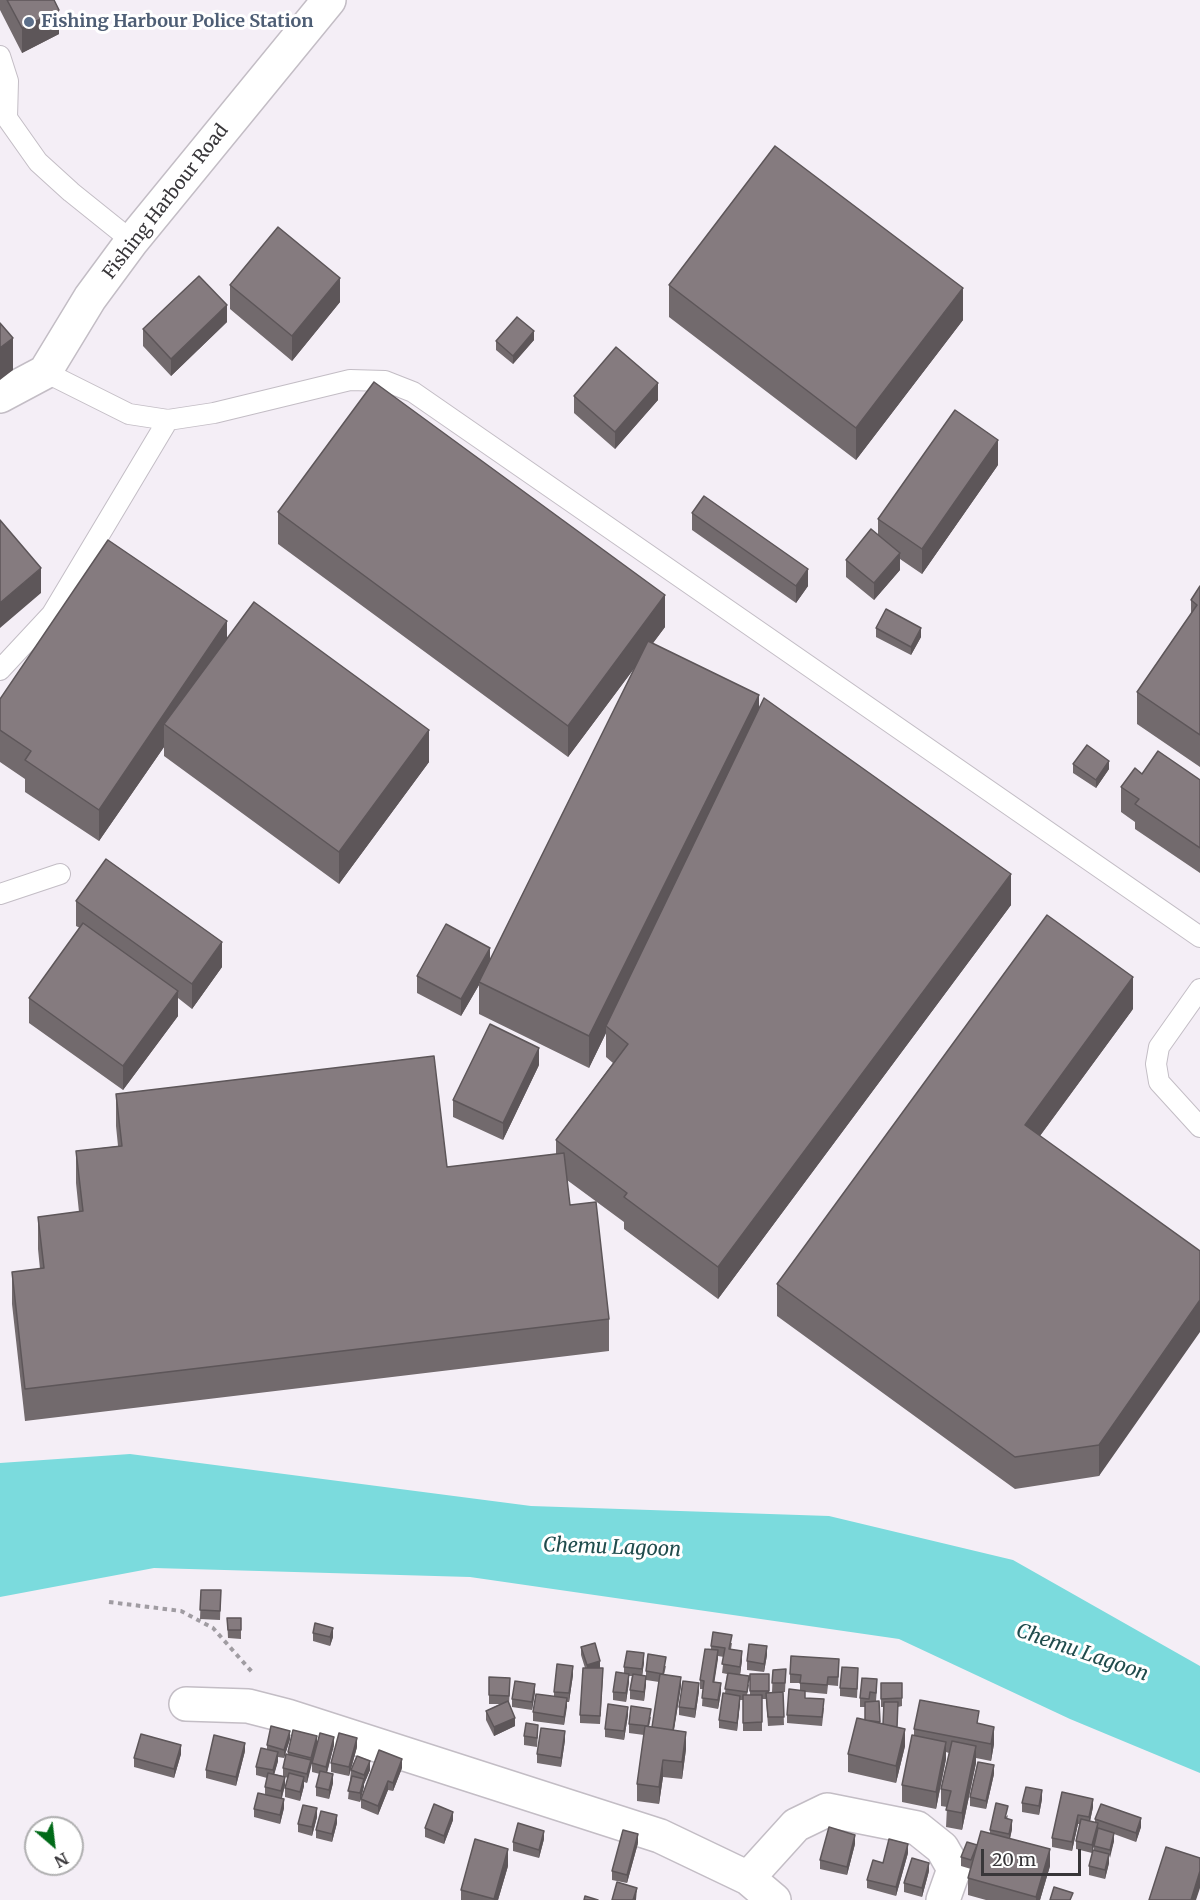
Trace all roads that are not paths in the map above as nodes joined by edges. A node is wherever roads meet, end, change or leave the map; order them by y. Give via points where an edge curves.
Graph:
1 (329, 0) edge
2 (0, 56) edge
3 (3, 116) edge
4 (132, 241) junction
5 (45, 372) junction
6 (0, 396) edge
7 (168, 420) junction
8 (0, 670) edge
9 (60, 874) dead end
10 (0, 894) edge
11 (1200, 937) edge
12 (1200, 989) edge
13 (1200, 1128) edge
14 (186, 1704) dead end
15 (748, 1878) junction
16 (774, 1900) edge
17 (943, 1900) edge

1 - 4 street, Fishing Harbour Road
2 - 3 lane via 9,81
3 - 4 lane via 38,162
4 - 5 street, Fishing Harbour Road via 90,298
5 - 6 street
5 - 7 lane via 129,414
7 - 8 lane via 52,614
7 - 11 lane via 214,414 350,380 385,381 413,392
9 - 10 lane
12 - 13 lane via 1159,1047 1156,1064 1159,1082
14 - 15 street via 248,1706 296,1718 660,1836
15 - 16 street
15 - 17 street via 796,1825 827,1810 916,1828 942,1848 954,1869

